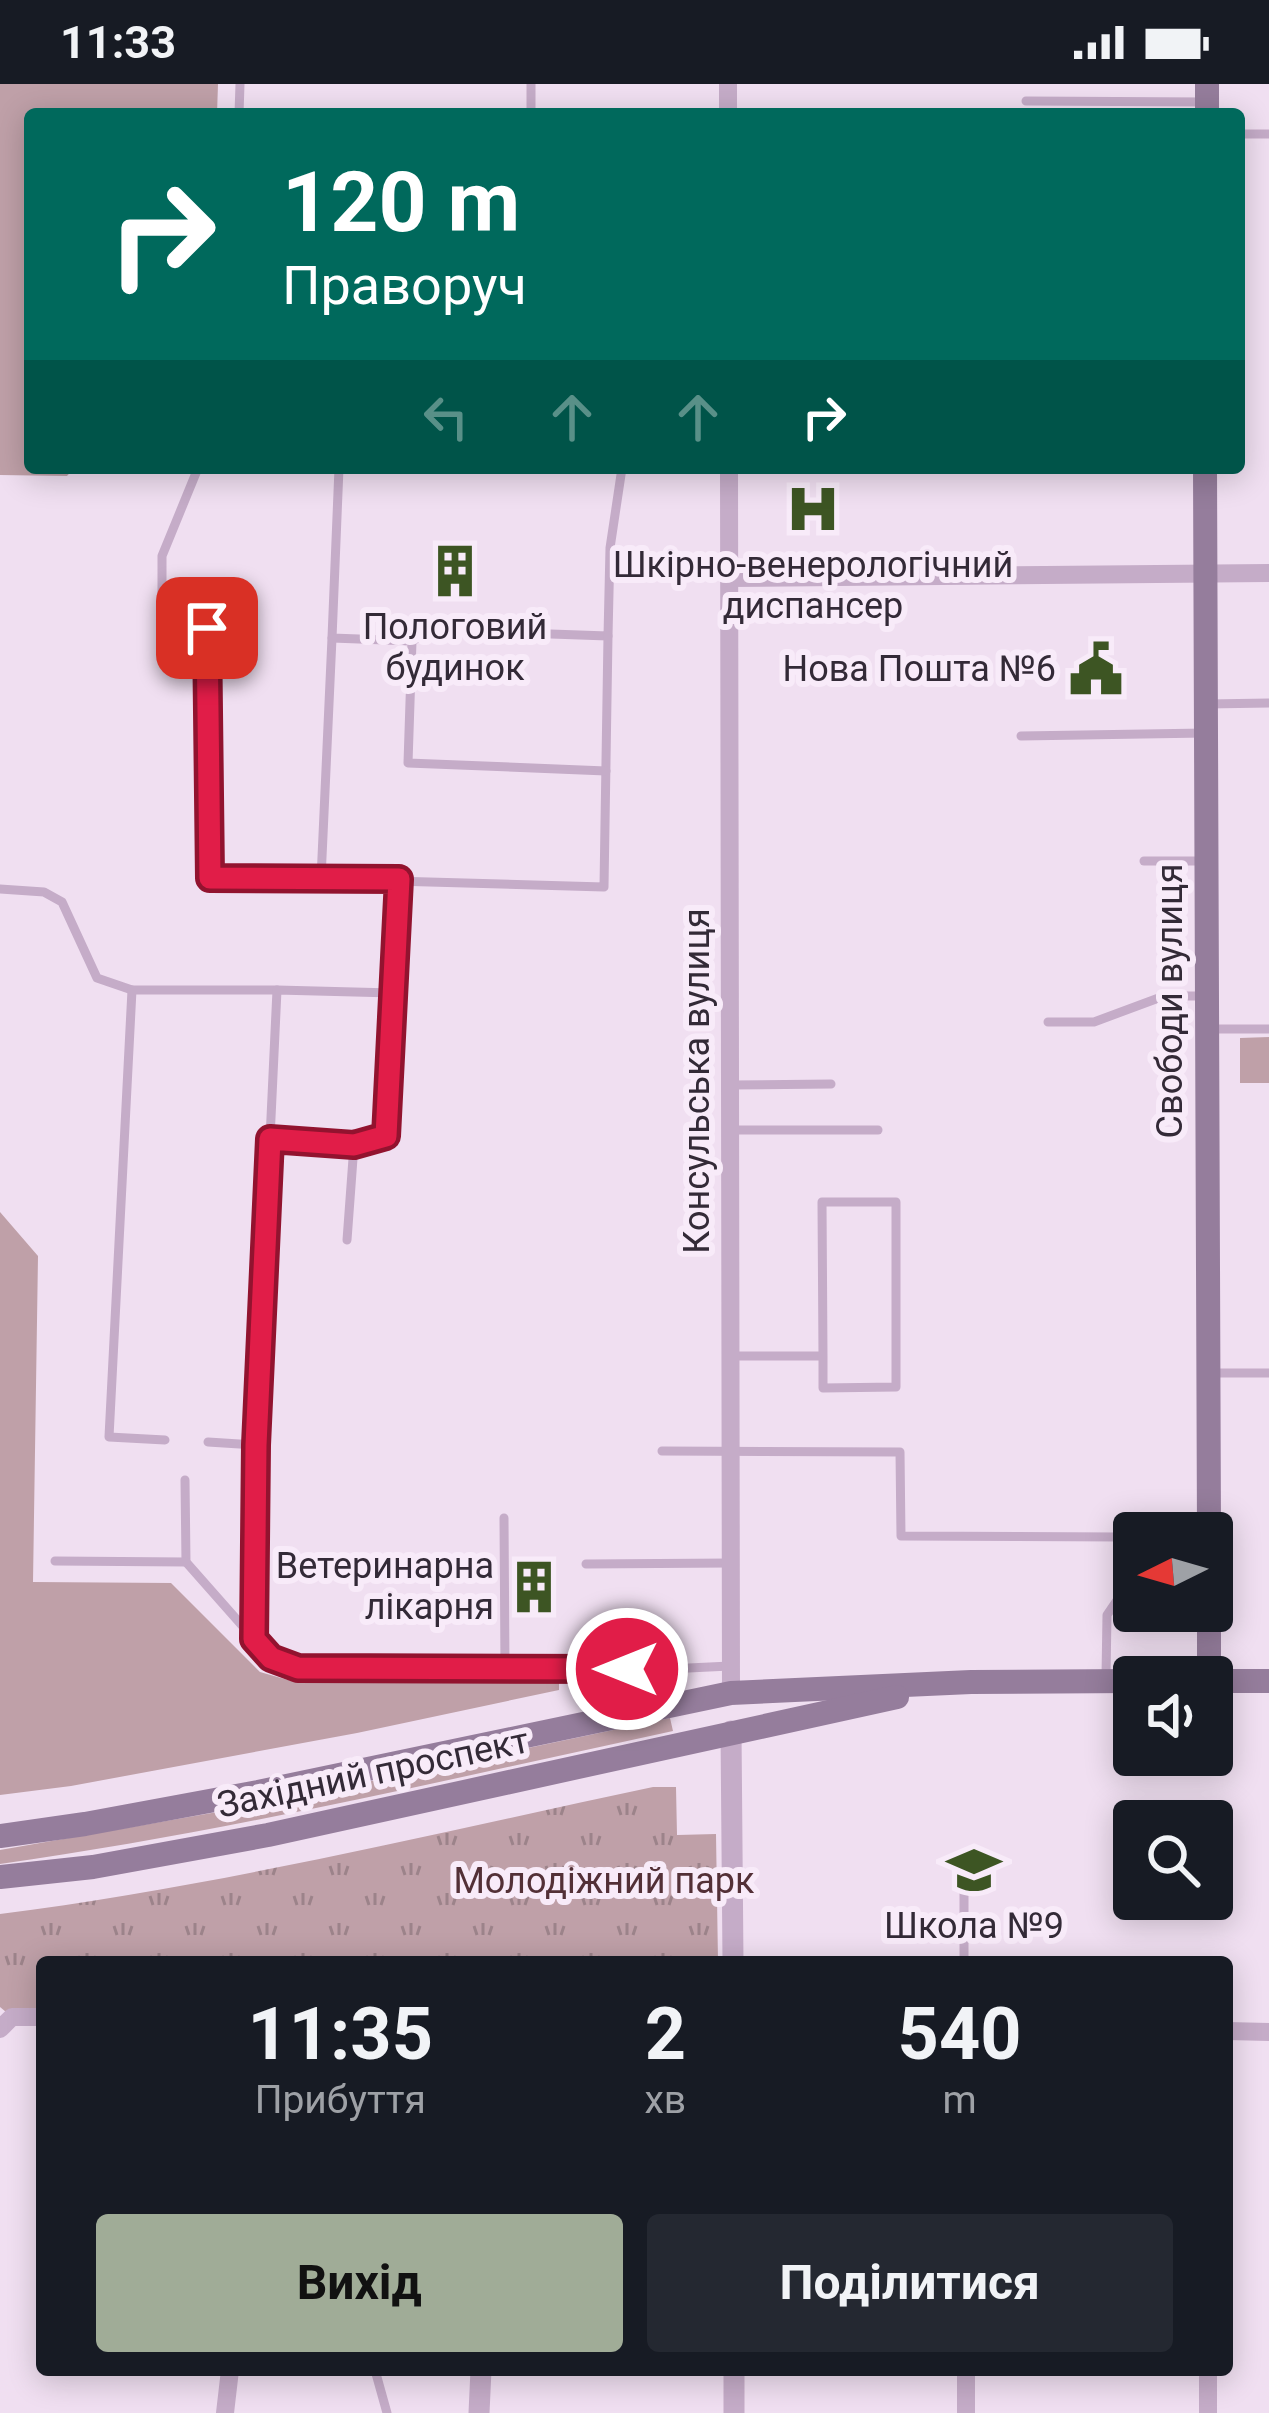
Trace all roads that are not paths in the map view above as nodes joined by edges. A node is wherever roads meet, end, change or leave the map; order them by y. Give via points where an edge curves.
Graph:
1 (1207, 100) edge
2 (1026, 101) dead end
3 (196, 474) edge
4 (340, 474) edge
5 (621, 474) edge
6 (729, 474) edge
7 (1205, 474) edge
8 (1204, 573) junction
9 (1269, 573) edge
10 (729, 578) junction
11 (608, 636) junction
12 (332, 638) junction
13 (412, 641) junction
14 (1269, 703) edge
15 (1205, 704) junction
16 (1205, 733) junction
17 (1021, 736) dead end
18 (606, 771) junction
19 (1206, 860) junction
20 (1144, 861) dead end
21 (321, 879) junction
22 (399, 879) junction
23 (0, 889) edge
24 (133, 990) junction
25 (277, 990) junction
26 (393, 993) junction
27 (1207, 996) junction
28 (1048, 1022) dead end
29 (1269, 1029) edge
30 (1207, 1030) junction
31 (831, 1084) dead end
32 (730, 1085) junction
33 (730, 1130) junction
34 (878, 1130) dead end
35 (270, 1139) junction
36 (354, 1145) junction
37 (347, 1240) dead end
38 (730, 1356) junction
39 (823, 1356) junction
40 (1208, 1373) junction
41 (1269, 1373) edge
42 (165, 1440) dead end
43 (208, 1442) dead end
44 (256, 1445) junction
45 (662, 1451) dead end
46 (730, 1451) junction
47 (185, 1480) dead end
48 (1209, 1512) edge
49 (504, 1517) dead end
50 (55, 1561) dead end
51 (186, 1562) junction
52 (731, 1563) junction
53 (586, 1564) dead end
54 (254, 1639) junction
55 (731, 1666) junction
56 (505, 1668) junction
57 (1233, 1680) edge
58 (1269, 1681) edge
59 (971, 1682) junction
60 (1106, 1682) junction
61 (1113, 1682) edge
62 (731, 1693) junction
63 (731, 1731) junction
64 (0, 1835) edge
65 (0, 1877) edge
66 (964, 1886) dead end
67 (733, 1956) edge
68 (964, 1956) edge
69 (36, 2018) edge
70 (6, 2023) edge
71 (1233, 2031) edge
72 (1269, 2032) edge
73 (229, 2376) edge
74 (377, 2376) edge
75 (482, 2376) edge
76 (734, 2376) edge
77 (966, 2376) edge
78 (1208, 2376) edge
79 (225, 2413) edge
80 (387, 2413) edge
81 (479, 2413) edge
82 (734, 2413) edge
83 (966, 2413) edge
84 (1208, 2413) edge

1 - 2 lane
3 - 21 lane via 162,556 162,628 207,628 210,878
4 - 12 lane
5 - 11 lane
6 - 10 street, Консульська вулиця
7 - 8 main road, Свободи вулиця
8 - 9 street
8 - 10 street
8 - 15 main road, Свободи вулиця
10 - 32 street, Консульська вулиця
11 - 13 lane via 433,630
11 - 18 lane
12 - 13 lane
12 - 21 lane
13 - 18 lane via 408,763
14 - 15 lane
15 - 16 main road, Свободи вулиця
16 - 17 lane
16 - 19 main road, Свободи вулиця
18 - 22 lane via 604,887
19 - 20 lane
19 - 27 main road, Свободи вулиця
21 - 22 lane
22 - 26 lane
23 - 24 lane via 44,892 62,902 97,978
24 - 25 lane
24 - 42 lane via 109,1437
25 - 26 lane
25 - 35 lane
26 - 36 lane via 386,1136
27 - 28 lane via 1164,996 1094,1022
27 - 30 main road, Свободи вулиця
29 - 30 lane
30 - 40 main road, Свободи вулиця
31 - 32 lane
32 - 33 street, Консульська вулиця
33 - 34 lane
33 - 38 street, Консульська вулиця
35 - 36 lane
35 - 44 lane
36 - 37 lane
38 - 39 lane
38 - 46 street, Консульська вулиця
39 - 39 lane via 823,1388 896,1387 896,1202 822,1202
40 - 41 lane
40 - 48 main road, Свободи вулиця
43 - 44 lane
44 - 54 lane
45 - 46 lane
46 - 52 street, Консульська вулиця
46 - 60 lane via 900,1452 901,1536 1122,1537 1122,1593 1107,1616
47 - 51 lane
49 - 56 lane
50 - 51 lane
51 - 54 lane
52 - 53 lane
52 - 55 street, Консульська вулиця
54 - 56 lane via 271,1658 298,1668
55 - 56 lane
55 - 62 street, Консульська вулиця
57 - 58 main road
59 - 60 main road, Західний проспект
59 - 62 main road, Західний проспект
59 - 63 main road, Західний проспект
60 - 61 main road, Західний проспект
62 - 63 main road
62 - 64 main road, Західний проспект via 258,1792
63 - 65 main road, Західний проспект via 268,1835
63 - 67 street
66 - 68 lane
69 - 70 street
71 - 72 street
73 - 79 street
74 - 80 lane
75 - 81 street
76 - 82 street
77 - 83 street
78 - 84 street

